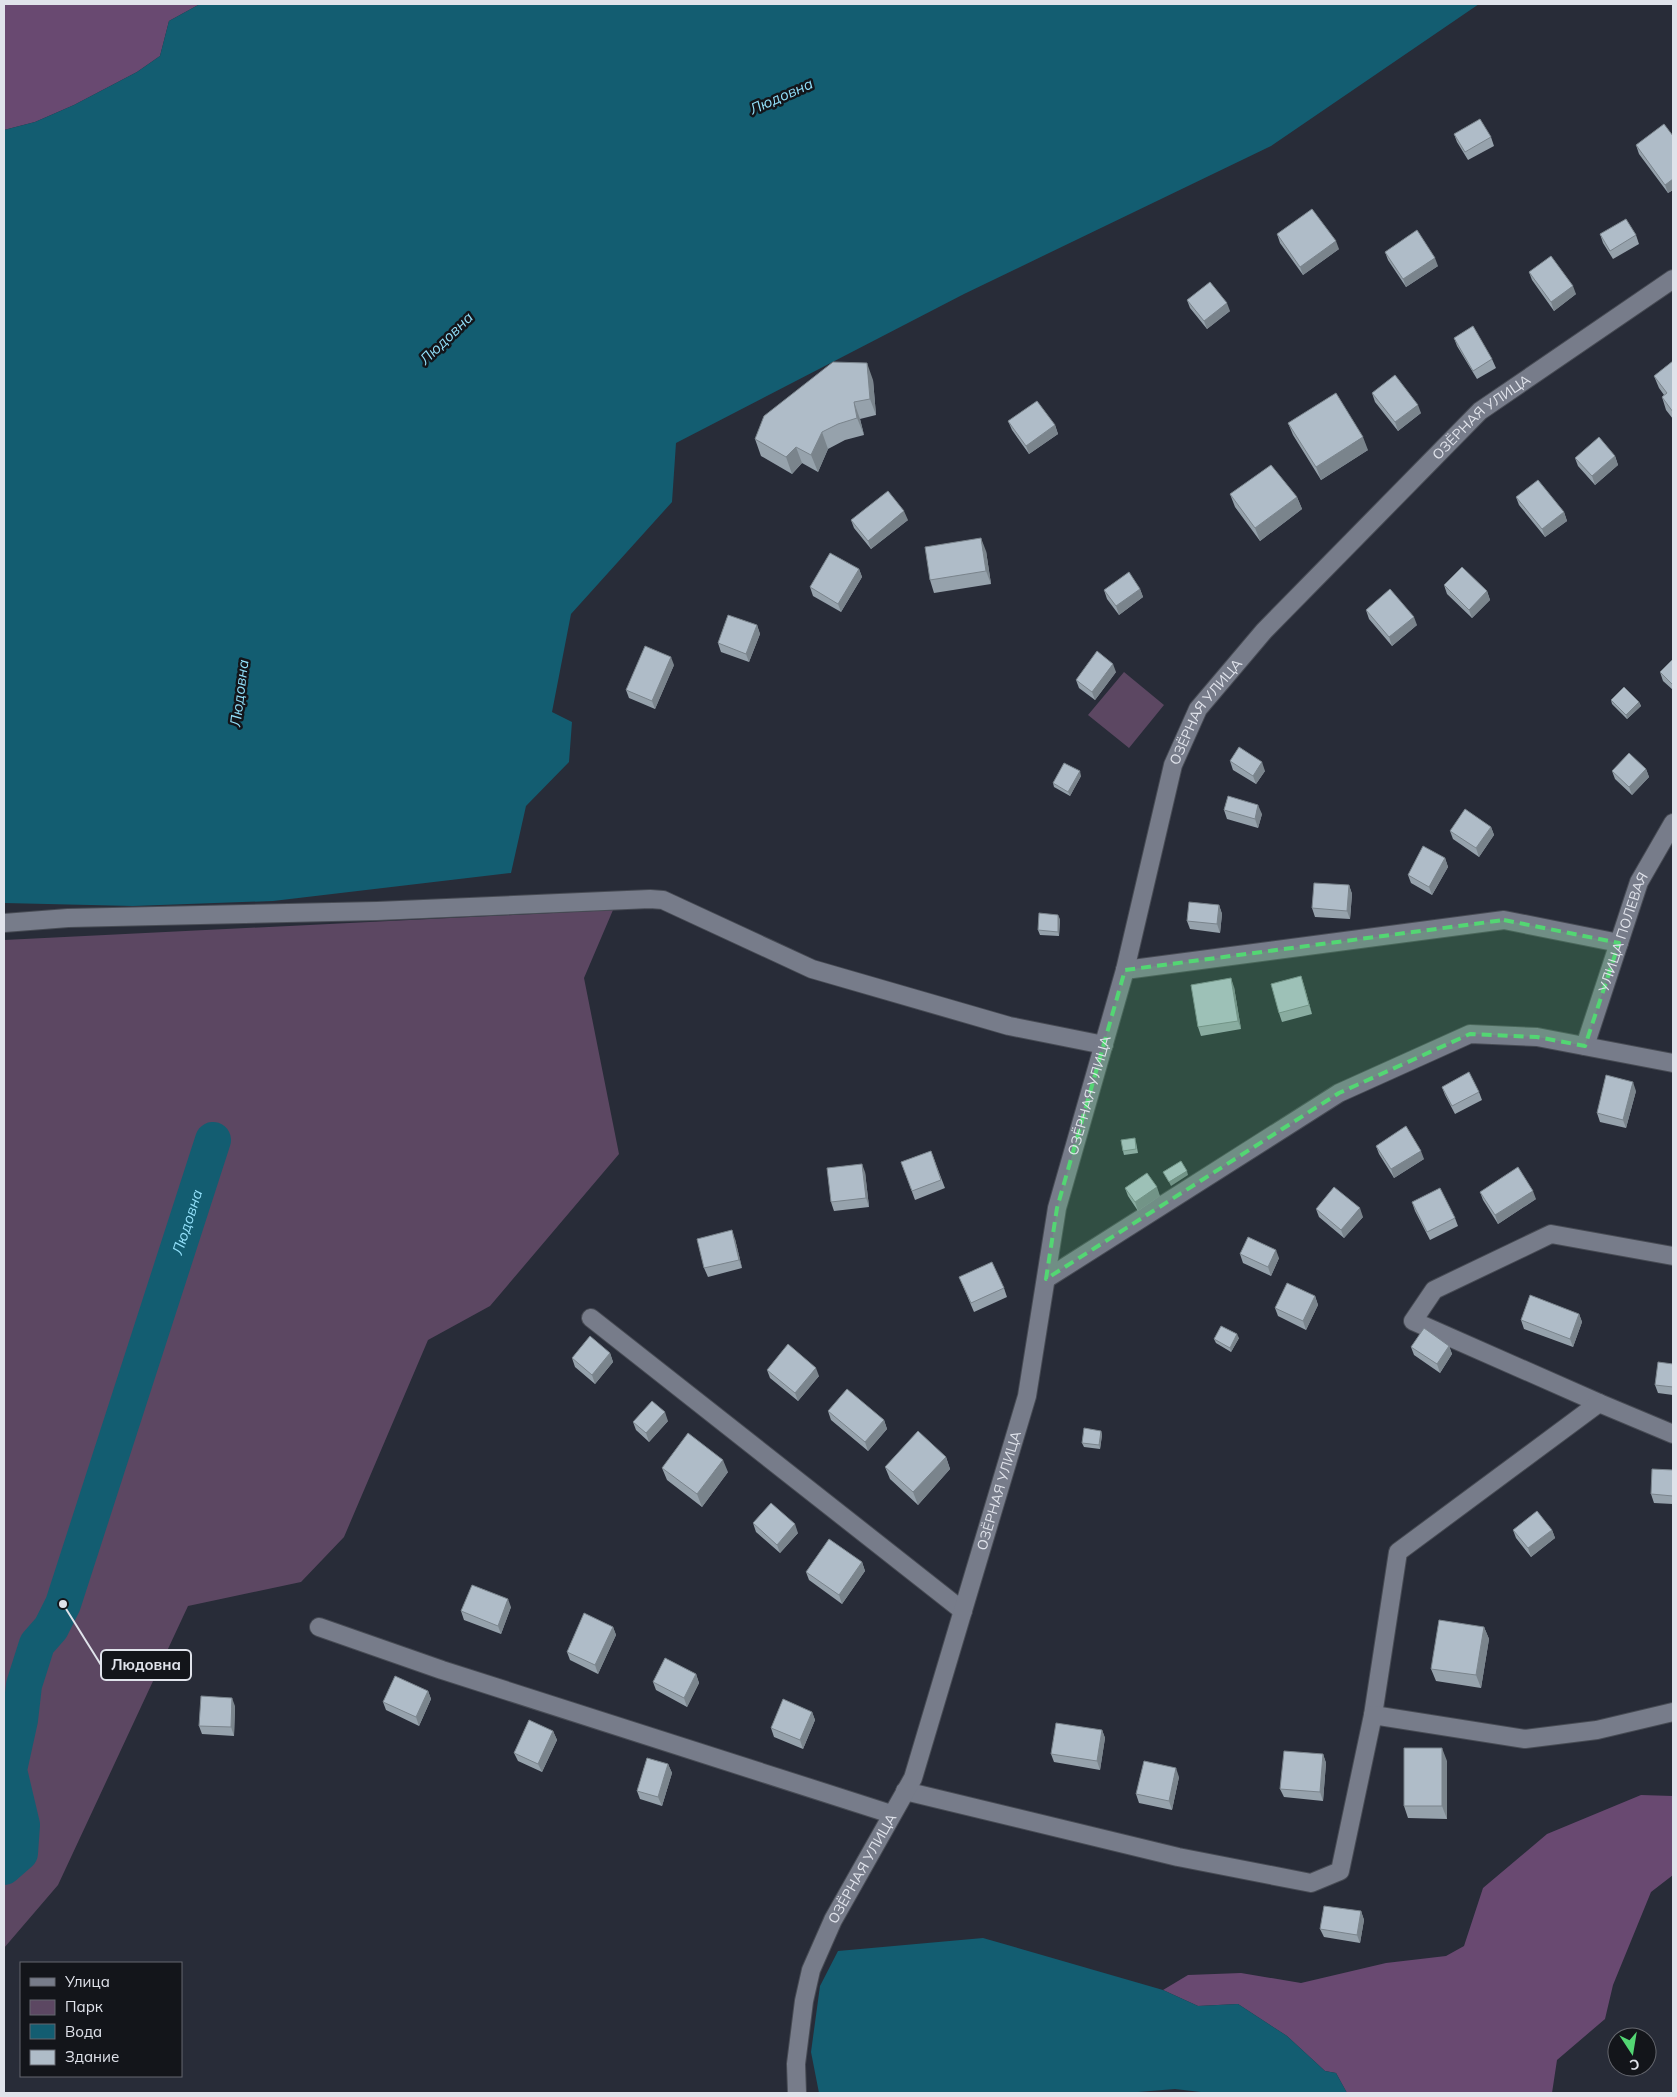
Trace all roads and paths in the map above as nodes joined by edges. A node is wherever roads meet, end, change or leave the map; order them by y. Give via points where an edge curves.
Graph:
1 (1673, 279) edge
2 (1673, 823) edge
3 (4, 923) edge
4 (1619, 943) junction
5 (1125, 970) junction
6 (1104, 1045) junction
7 (1585, 1046) junction
8 (1673, 1063) edge
9 (1673, 1256) edge
10 (1046, 1279) junction
11 (590, 1318) dead end
12 (1599, 1403) junction
13 (1673, 1434) edge
14 (963, 1611) junction
15 (319, 1627) dead end
16 (1673, 1712) edge
17 (1373, 1715) junction
18 (905, 1791) junction
19 (891, 1814) junction
20 (796, 2093) edge

1 - 5 street, ОЗЁРНАЯ УЛИЦА via 1480,411 1264,631 1198,709 1173,765
2 - 4 street, УЛИЦА ПОЛЕВАЯ via 1639,882
3 - 6 street via 68,918 358,912 663,900 812,969 1009,1026
4 - 5 street via 1504,920
4 - 7 street, УЛИЦА ПОЛЕВАЯ
5 - 6 street, ОЗЁРНАЯ УЛИЦА
6 - 10 street, ОЗЁРНАЯ УЛИЦА via 1057,1208
7 - 8 street
7 - 10 street via 1537,1037 1470,1034 1339,1094
9 - 12 street via 1552,1234 1434,1290 1413,1321
10 - 14 street, ОЗЁРНАЯ УЛИЦА via 1027,1396
11 - 14 street
12 - 13 street
12 - 17 street via 1398,1552
14 - 18 street, ОЗЁРНАЯ УЛИЦА via 913,1778
15 - 19 street via 442,1670
16 - 17 street via 1596,1730 1525,1739
17 - 18 street via 1340,1871 1311,1883 1178,1857
18 - 19 street, ОЗЁРНАЯ УЛИЦА
19 - 20 street, ОЗЁРНАЯ УЛИЦА via 833,1920 811,1970 796,2064

